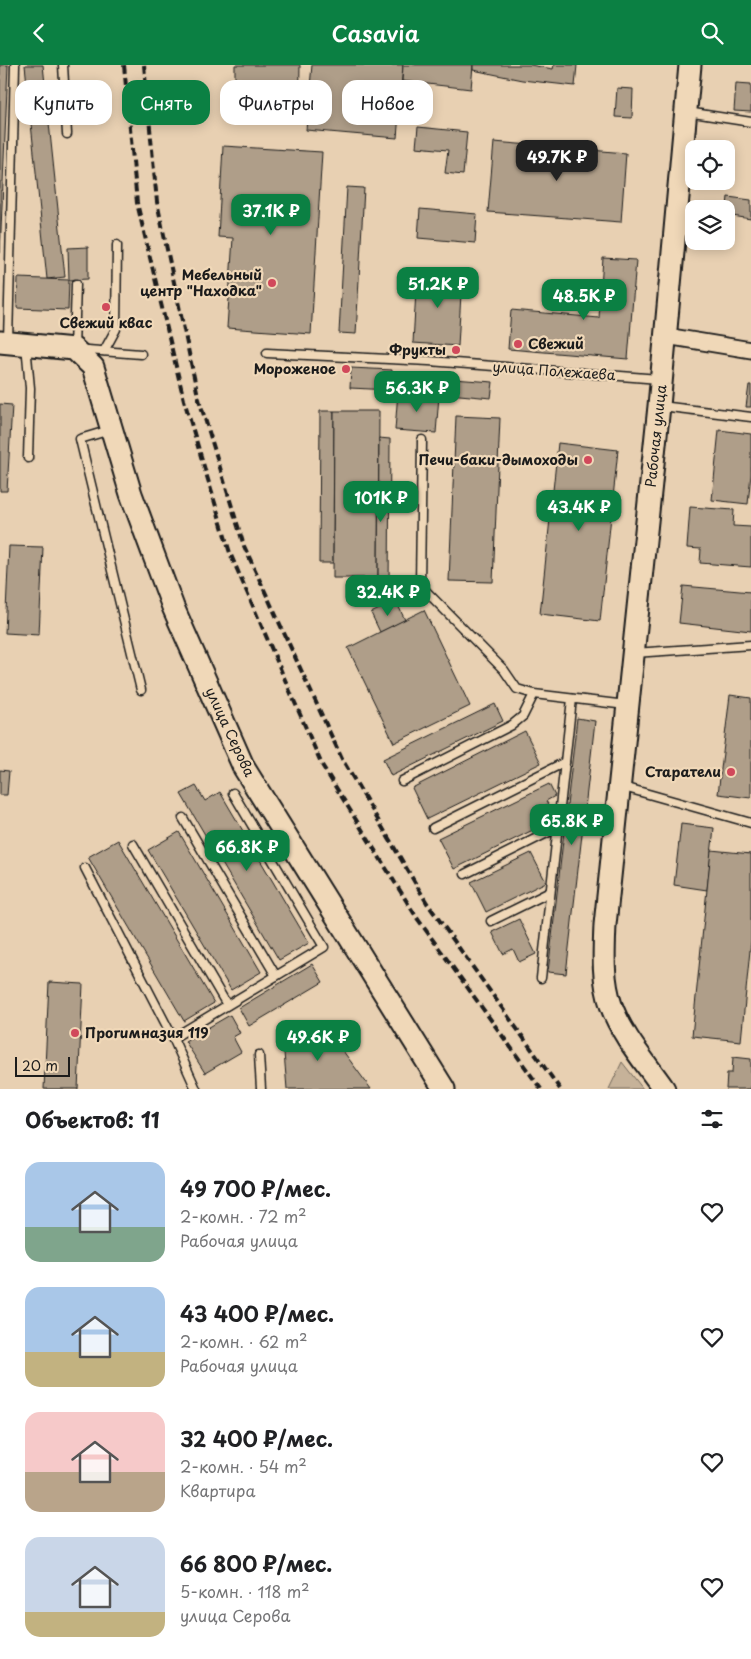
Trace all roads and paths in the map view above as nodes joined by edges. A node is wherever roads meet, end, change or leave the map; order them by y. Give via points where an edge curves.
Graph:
1 (15, 65) edge
2 (63, 65) edge
3 (690, 65) edge
4 (687, 112) junction
5 (751, 122) edge
6 (67, 134) dead end
7 (117, 245) dead end
8 (76, 284) dead end
9 (666, 336) junction
10 (11, 343) edge
11 (74, 349) junction
12 (104, 351) junction
13 (751, 351) edge
14 (267, 353) dead end
15 (141, 354) dead end
16 (662, 379) junction
17 (659, 406) junction
18 (751, 417) edge
19 (112, 429) junction
20 (422, 440) dead end
21 (28, 458) dead end
22 (751, 645) edge
23 (634, 653) junction
24 (141, 691) dead end
25 (534, 694) junction
26 (572, 699) junction
27 (629, 706) junction
28 (565, 762) junction
29 (402, 781) dead end
30 (620, 786) junction
31 (233, 793) dead end
32 (183, 819) dead end
33 (751, 823) edge
34 (433, 828) dead end
35 (557, 828) junction
36 (133, 844) dead end
37 (84, 868) dead end
38 (465, 874) dead end
39 (550, 891) junction
40 (491, 921) dead end
41 (276, 976) junction
42 (541, 978) dead end
43 (227, 1005) junction
44 (173, 1038) junction
45 (259, 1055) dead end
46 (196, 1089) edge
47 (260, 1089) edge
48 (444, 1089) edge
49 (664, 1089) edge

1 - 10 lane
2 - 6 lane
3 - 4 street, Рабочая улица
4 - 5 lane
4 - 9 street, Рабочая улица
7 - 12 lane via 116,329
8 - 11 lane
9 - 13 street
9 - 16 street, Рабочая улица
10 - 11 street
10 - 21 lane via 30,388
11 - 12 lane
11 - 19 street, улица Серова via 93,367
12 - 15 lane
14 - 16 lane, улица Полежаева via 429,361
16 - 17 street, Рабочая улица
17 - 18 lane
17 - 23 street, Рабочая улица
19 - 24 lane via 80,439
19 - 48 street, улица Серова via 173,607 244,767
20 - 25 lane via 420,585 504,670 517,689
22 - 23 lane
23 - 27 street, Рабочая улица
25 - 26 lane
25 - 29 lane via 523,716 512,725
26 - 27 lane
26 - 28 lane
27 - 30 street, Рабочая улица
28 - 34 lane
28 - 35 lane
30 - 33 lane
30 - 49 street, Рабочая улица via 605,925 606,982 611,1005 624,1032
31 - 41 lane via 324,947
32 - 41 lane
35 - 38 lane
35 - 39 lane
36 - 43 lane
37 - 44 lane
39 - 40 lane
39 - 42 lane
41 - 43 lane
43 - 44 lane
44 - 46 lane
45 - 47 lane

